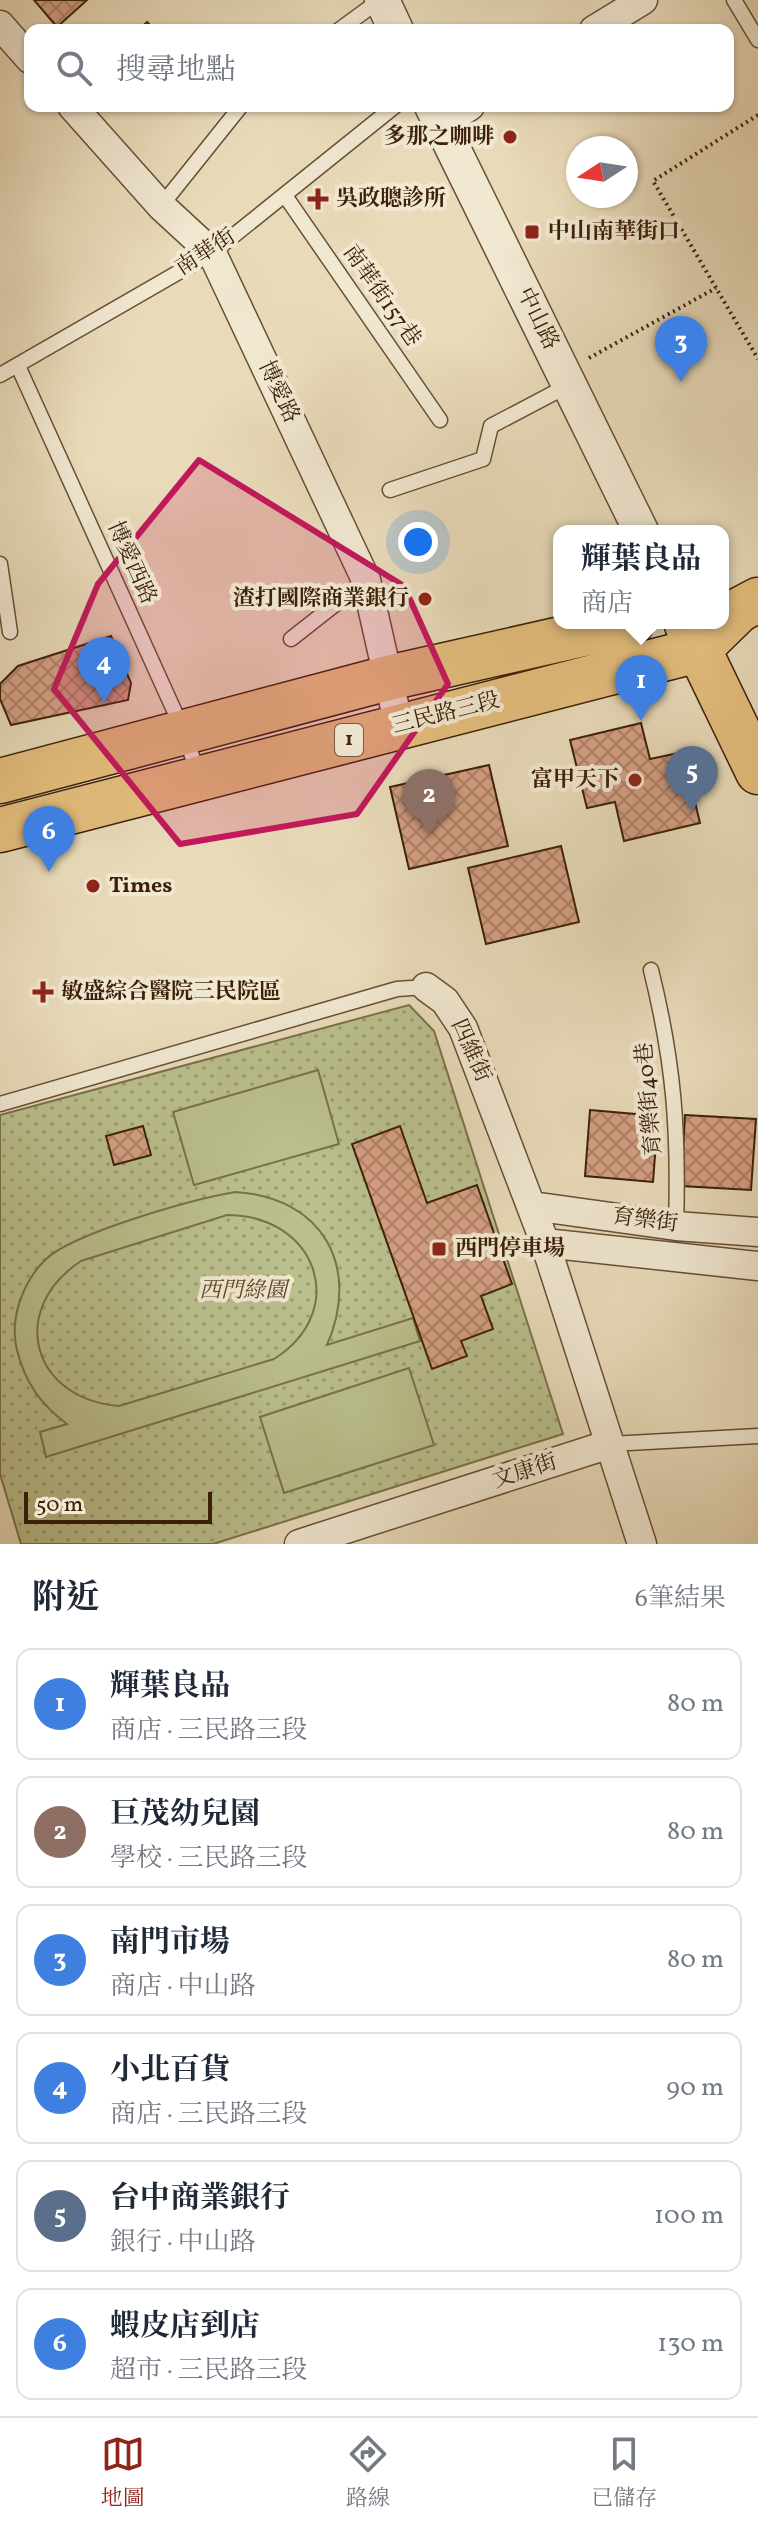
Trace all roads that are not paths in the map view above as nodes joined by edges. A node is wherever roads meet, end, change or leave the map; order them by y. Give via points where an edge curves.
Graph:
1 (382, 0) edge
2 (643, 0) edge
3 (734, 0) edge
4 (348, 24) edge
5 (393, 24) edge
6 (604, 24) edge
7 (0, 25) edge
8 (758, 40) edge
9 (24, 52) edge
10 (77, 112) edge
11 (236, 112) edge
12 (388, 112) edge
13 (436, 115) edge
14 (286, 197) junction
15 (161, 206) junction
16 (212, 253) junction
17 (18, 366) junction
18 (0, 375) edge
19 (566, 378) junction
20 (440, 420) dead end
21 (390, 490) dead end
22 (638, 525) edge
23 (0, 564) edge
24 (366, 580) junction
25 (605, 629) edge
26 (10, 632) dead end
27 (692, 636) edge
28 (291, 639) dead end
29 (388, 678) junction
30 (399, 726) junction
31 (183, 730) junction
32 (758, 772) edge
33 (201, 780) junction
34 (0, 781) edge
35 (0, 830) edge
36 (651, 970) dead end
37 (426, 987) joint
38 (0, 1104) edge
39 (532, 1206) junction
40 (676, 1226) junction
41 (758, 1232) edge
42 (545, 1243) junction
43 (758, 1266) edge
44 (758, 1436) edge
45 (610, 1444) junction
46 (299, 1544) edge
47 (642, 1544) edge

1 - 4 lane
1 - 5 street
2 - 6 street
3 - 8 lane
7 - 9 street
10 - 15 street, 博愛路
11 - 15 lane
12 - 14 lane, 南華街
13 - 19 street, 中山路
14 - 16 lane, 南華街
14 - 20 lane, 南華街157巷
15 - 16 street, 博愛路
16 - 17 lane, 南華街
16 - 24 street, 博愛路
17 - 18 lane, 南華街
17 - 31 lane, 博愛西路
19 - 21 lane via 491,426 483,459
19 - 22 street, 中山路
23 - 26 lane
24 - 28 lane
24 - 29 street, 博愛路
25 - 29 main road, 1
27 - 30 main road, 三民路三段 / 1
27 - 32 main road
29 - 30 street, 博愛路
29 - 31 main road, 1
30 - 33 main road, 三民路三段 / 1
31 - 33 lane, 博愛西路
31 - 34 main road, 1
33 - 35 main road, 三民路三段 / 1
36 - 40 lane, 育樂街40巷 via 669,1041 679,1138
37 - 38 lane, 四維街 via 397,989
37 - 39 street, 四維街 via 445,1001 463,1028
39 - 40 street, 育樂街
39 - 42 street, 四維街
40 - 41 street, 育樂街
42 - 43 street, 育樂街
42 - 45 street, 四維街
44 - 45 lane, 文康街
45 - 46 street, 文康街
45 - 47 street, 四維街

